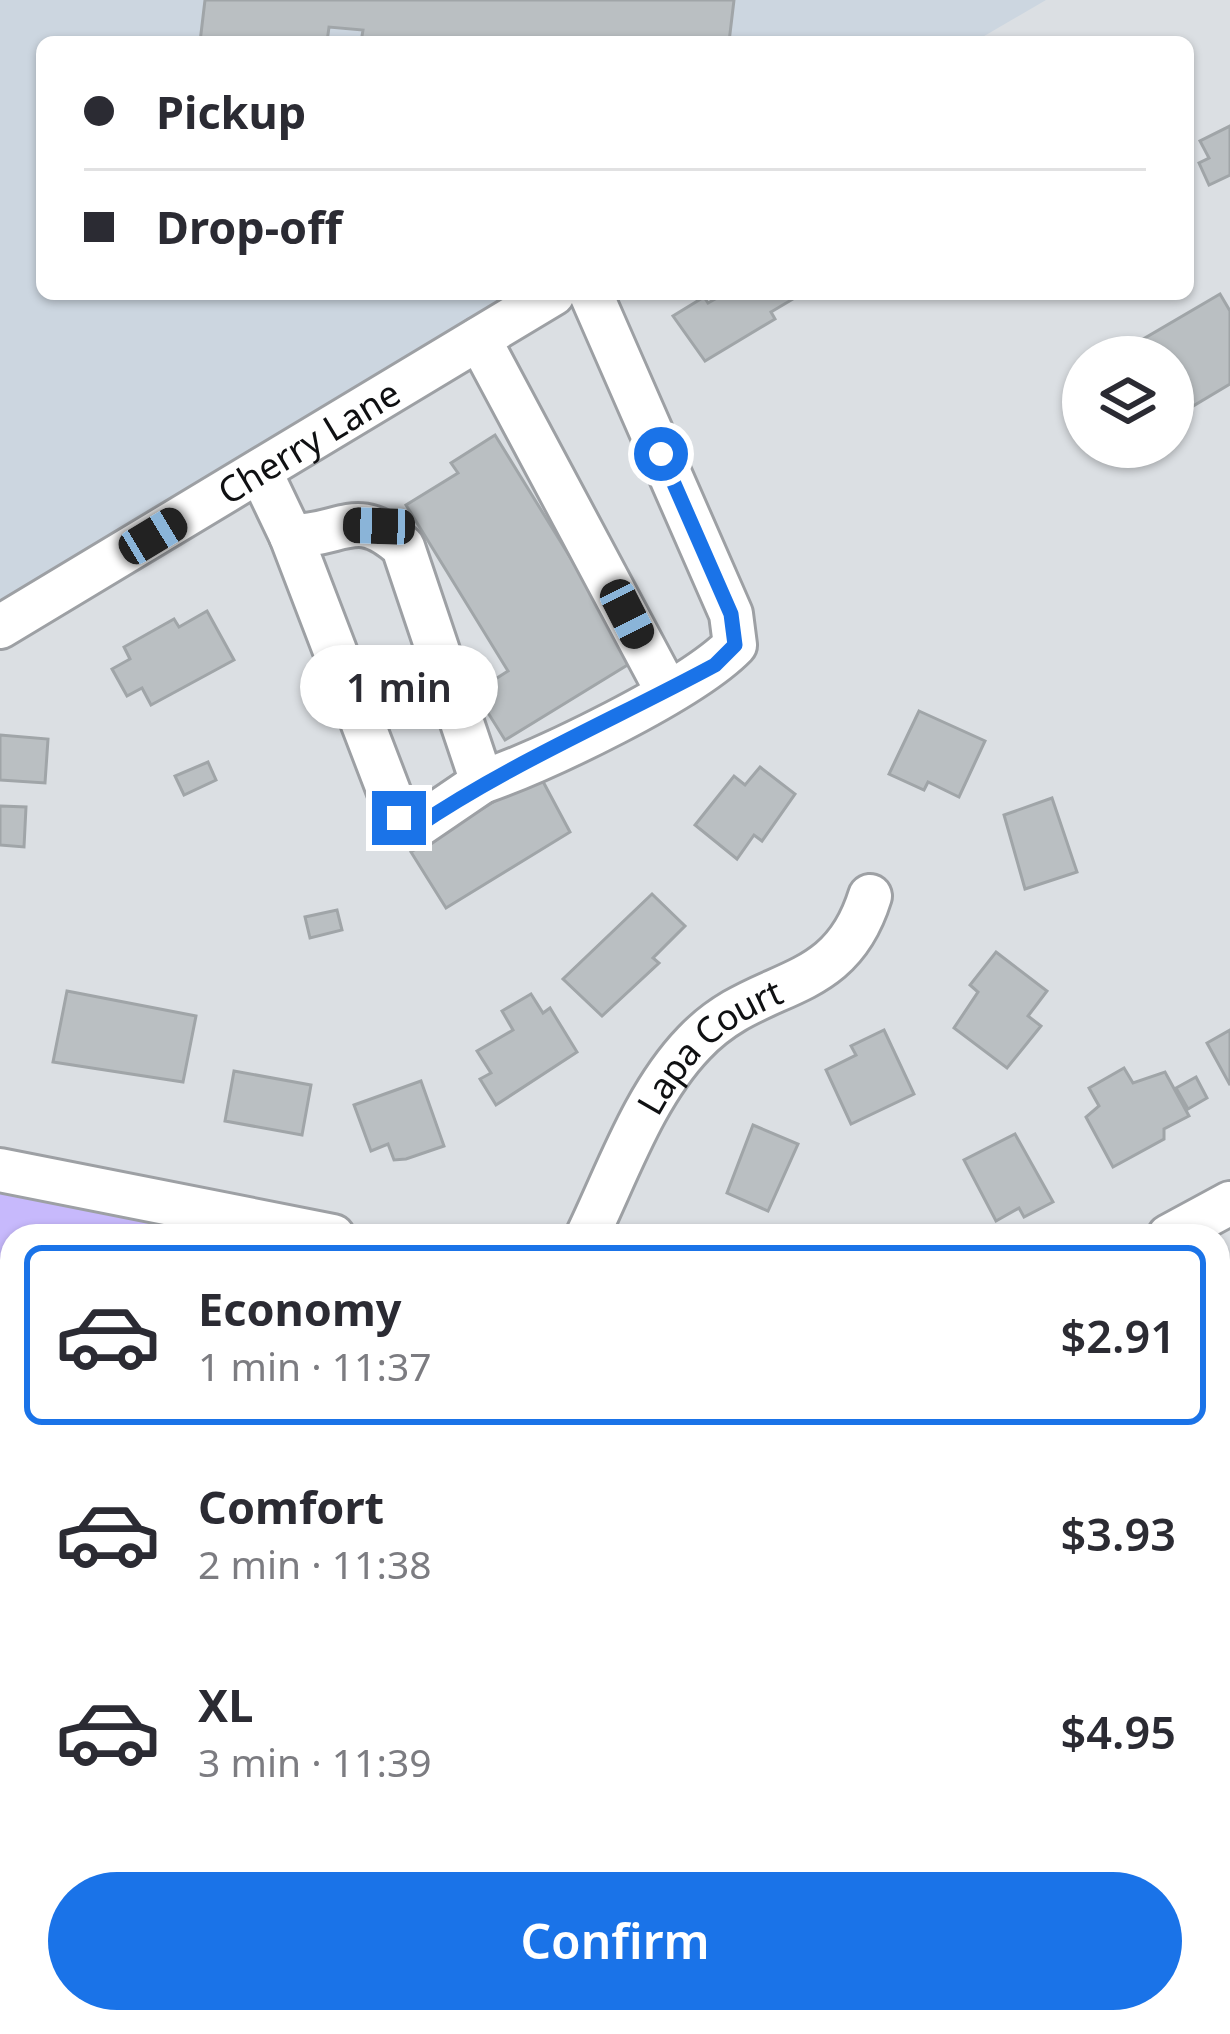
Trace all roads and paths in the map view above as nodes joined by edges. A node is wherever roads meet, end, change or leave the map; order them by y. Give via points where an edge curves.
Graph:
1 (543, 300) edge
2 (594, 300) edge
3 (479, 339) junction
4 (260, 471) junction
5 (291, 536) junction
6 (0, 627) edge
7 (667, 692) junction
8 (482, 782) junction
9 (870, 896) dead end
10 (0, 1170) edge
11 (1230, 1203) edge
12 (272, 1224) edge
13 (593, 1224) edge
14 (1191, 1224) edge

1 - 3 street, Cherry Lane
2 - 7 street via 731,614 735,645
3 - 4 street, Cherry Lane
3 - 7 street
4 - 5 street
4 - 6 street, Cherry Lane
5 - 8 street via 379,526 403,547
5 - 8 street via 399,818 416,827
7 - 8 street
9 - 13 street, Lapa Court via 859,933 841,956 748,1002 694,1043 651,1105
10 - 12 street
11 - 14 street

